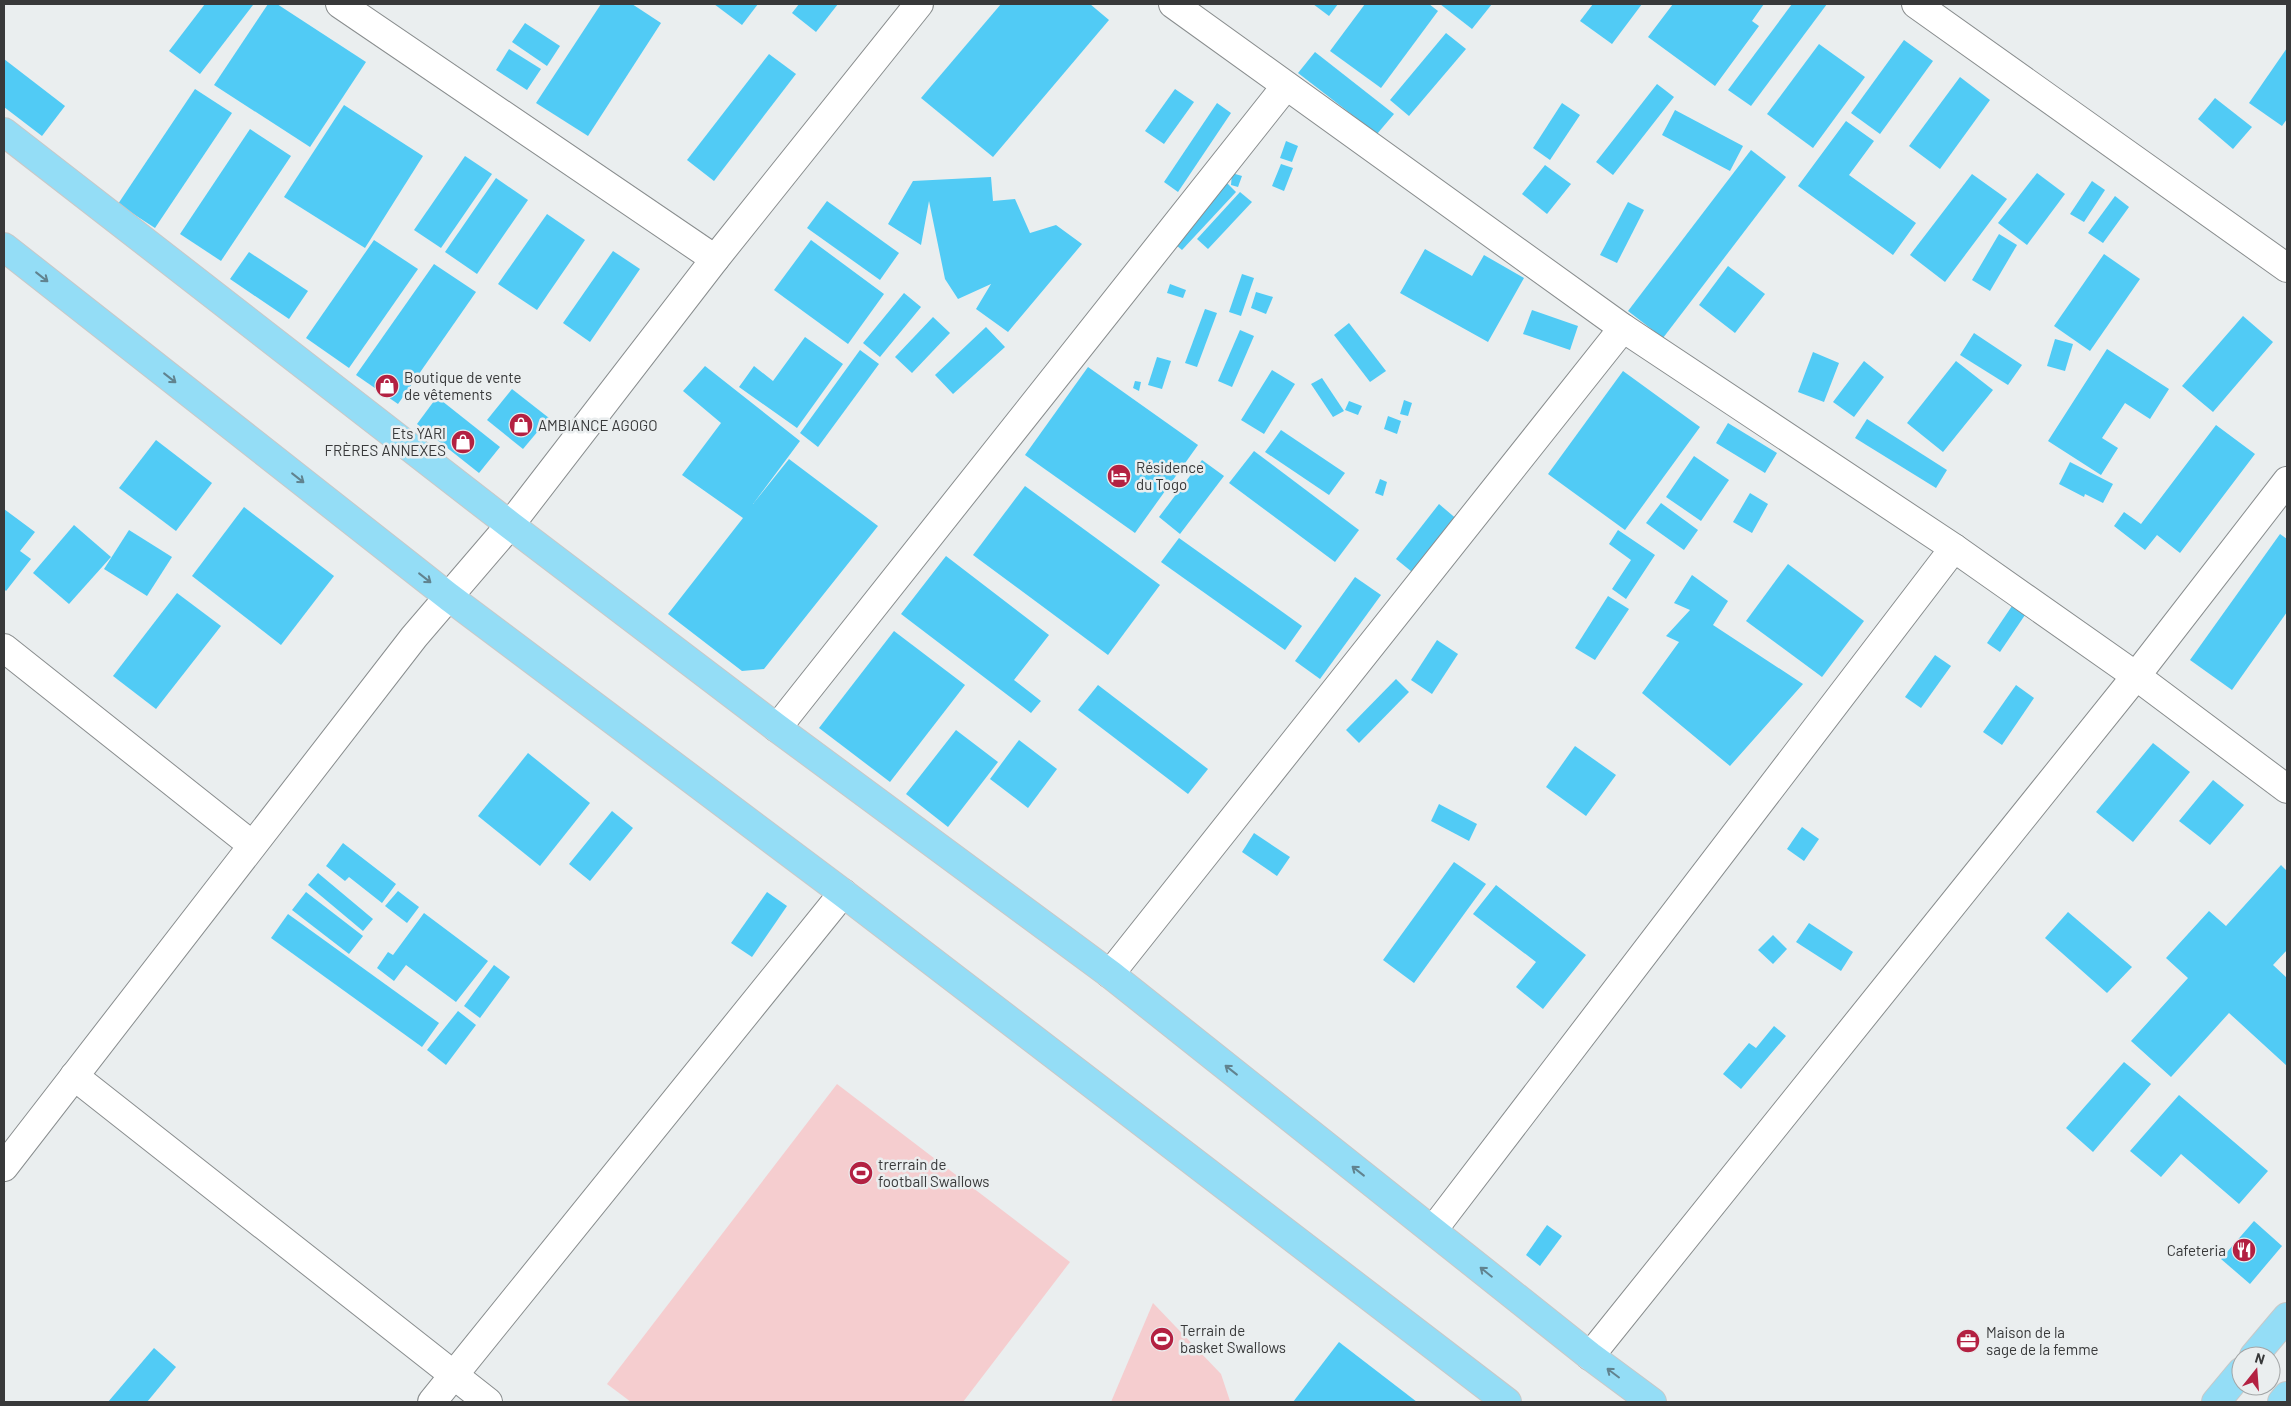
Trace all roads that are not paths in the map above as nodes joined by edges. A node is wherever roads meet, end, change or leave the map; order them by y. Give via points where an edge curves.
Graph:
1 (340, 4) edge
2 (919, 4) edge
3 (1173, 4) edge
4 (1916, 4) edge
5 (1286, 86) junction
6 (4, 132) edge
7 (4, 247) edge
8 (714, 259) junction
9 (2287, 268) edge
10 (1623, 328) junction
11 (2287, 481) edge
12 (510, 525) junction
13 (1954, 548) junction
14 (449, 597) junction
15 (4, 648) edge
16 (2136, 676) junction
17 (776, 728) junction
18 (2287, 789) edge
19 (252, 845) junction
20 (843, 893) junction
21 (1110, 974) junction
22 (74, 1076) junction
23 (4, 1167) edge
24 (1433, 1230) junction
25 (2287, 1317) edge
26 (2262, 1346) edge
27 (1590, 1356) junction
28 (454, 1374) junction
29 (2231, 1384) edge
30 (2287, 1396) edge
31 (432, 1402) edge
32 (488, 1402) edge
33 (1506, 1402) edge
34 (1652, 1402) edge
35 (2216, 1402) edge
36 (2282, 1402) edge

1 - 8 street
2 - 8 street
3 - 5 street
4 - 9 street
5 - 10 street
5 - 17 street
6 - 12 main road
7 -> 14 main road
8 - 12 street
10 - 13 street
10 - 21 street
11 - 16 street
12 - 14 street
12 - 17 main road
13 - 16 street
13 - 24 street
14 - 19 street via 414,637
14 - 20 main road
15 - 19 street
16 - 18 street
16 - 27 street
17 - 21 main road
19 - 22 street
20 - 28 street
20 - 33 main road
24 -> 21 main road
22 - 23 street
22 - 28 street
27 -> 24 main road
25 - 26 main road
34 -> 27 main road
28 - 31 street
28 - 32 street
29 - 35 main road
30 - 36 main road

